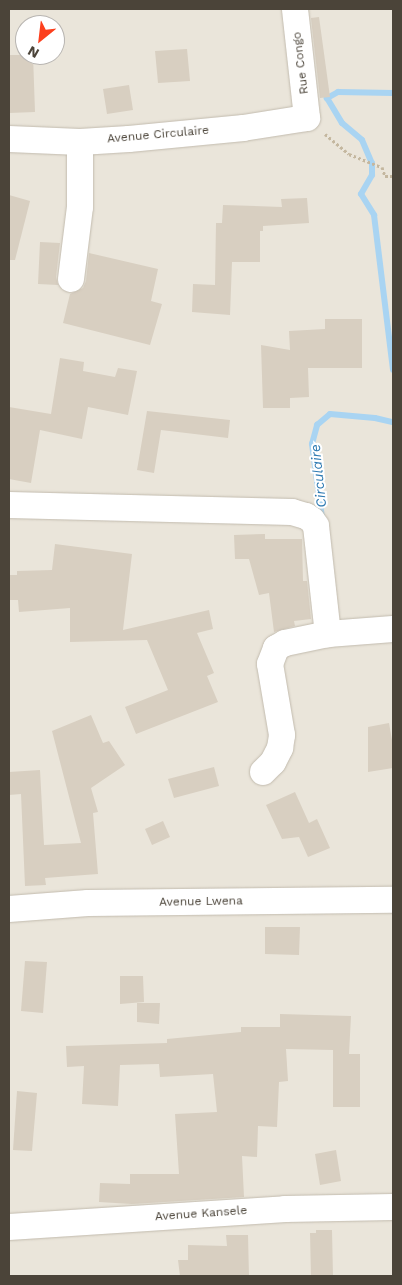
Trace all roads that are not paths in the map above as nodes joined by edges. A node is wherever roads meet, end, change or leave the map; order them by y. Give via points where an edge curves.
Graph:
1 (295, 9) edge
2 (307, 118) joint
3 (9, 139) edge
4 (80, 142) junction
5 (71, 279) dead end
6 (9, 504) edge
7 (393, 629) edge
8 (328, 634) junction
9 (263, 772) dead end
10 (393, 900) edge
11 (9, 909) edge
12 (393, 1206) edge
13 (9, 1227) edge

1 - 2 street, Rue Congo
2 - 4 street, Avenue Circulaire via 243,128
3 - 4 street, Avenue Circulaire
4 - 5 street via 80,207
6 - 8 street via 292,512 306,516 316,526
7 - 8 street
8 - 9 street via 285,643 272,654 270,664 282,735 274,762
10 - 11 street, Avenue Lwena via 88,903
12 - 13 street, Avenue Kansele via 285,1209

